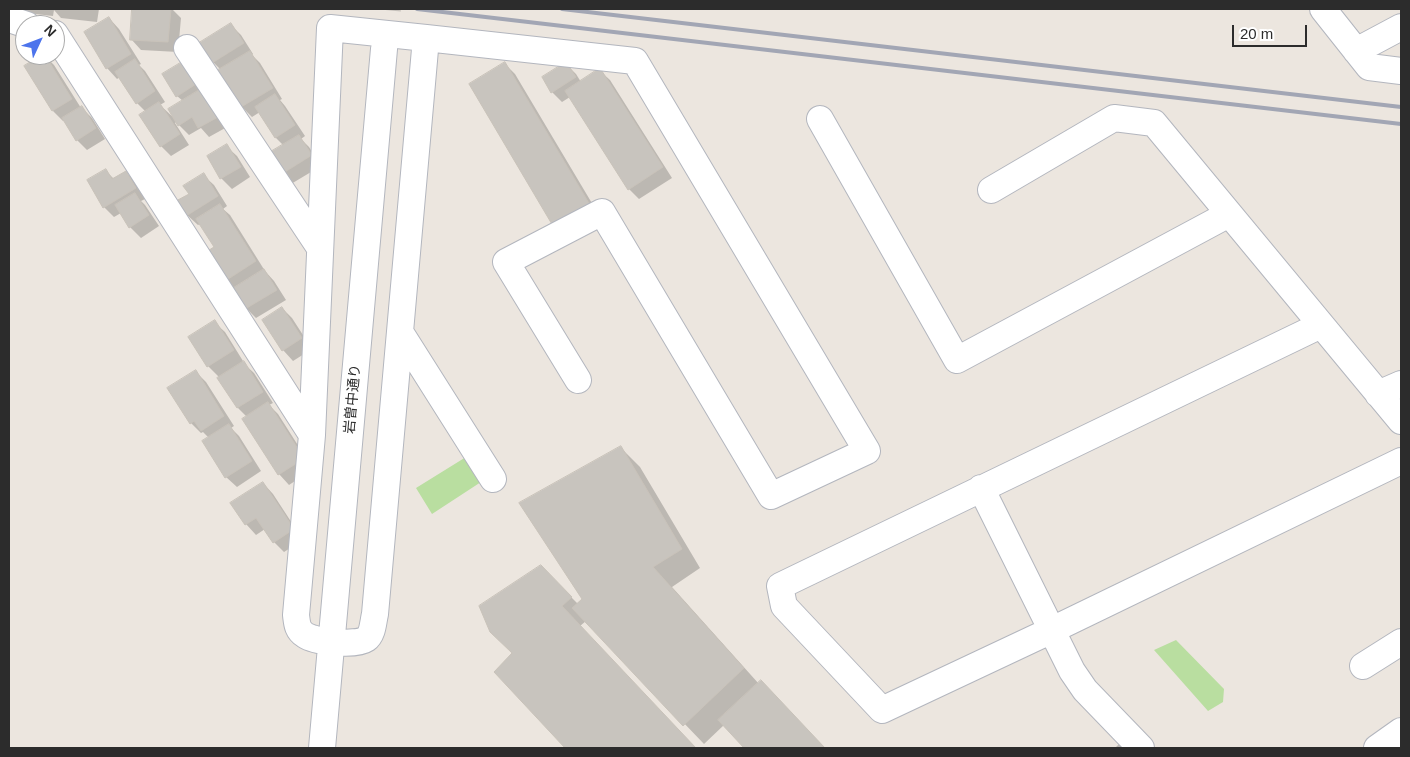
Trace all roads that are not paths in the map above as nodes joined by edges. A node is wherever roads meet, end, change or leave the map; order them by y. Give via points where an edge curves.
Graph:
1 (1323, 9) edge
2 (1401, 27) edge
3 (426, 38) junction
4 (187, 48) dead end
5 (384, 49) tunnel mouth
6 (65, 50) edge
7 (1356, 50) junction
8 (1401, 71) edge
9 (820, 119) dead end
10 (991, 190) dead end
11 (1229, 214) junction
12 (320, 248) junction
13 (1321, 324) junction
14 (400, 332) junction
15 (578, 380) dead end
16 (1390, 389) edge
17 (1401, 422) edge
18 (312, 435) junction
19 (1401, 461) edge
20 (493, 479) dead end
21 (981, 488) junction
22 (1052, 630) junction
23 (332, 641) junction
24 (1401, 642) edge
25 (1363, 666) dead end
26 (1401, 731) edge
27 (322, 748) edge
28 (1141, 748) edge
29 (1377, 748) edge

1 - 7 street
2 - 7 street
3 - 12 street via 330,28
3 - 14 street
3 - 15 street via 635,61 867,451 772,496 602,212 506,262
4 - 12 street
5 - 23 street, 岩曽中通り
6 - 18 street
7 - 8 street via 1370,67
9 - 11 street via 957,360
10 - 11 street via 1114,118 1154,123
11 - 13 street
12 - 18 street
13 - 16 street
13 - 21 street
14 - 20 street
14 - 23 street via 372,628 368,638 361,642
16 - 17 street
18 - 23 street via 296,615 298,628 305,636
19 - 22 street
21 - 22 street
21 - 22 street via 780,586 784,606 882,710
22 - 28 street via 1085,690
23 - 27 street, 岩曽中通り
24 - 25 street
26 - 29 street

